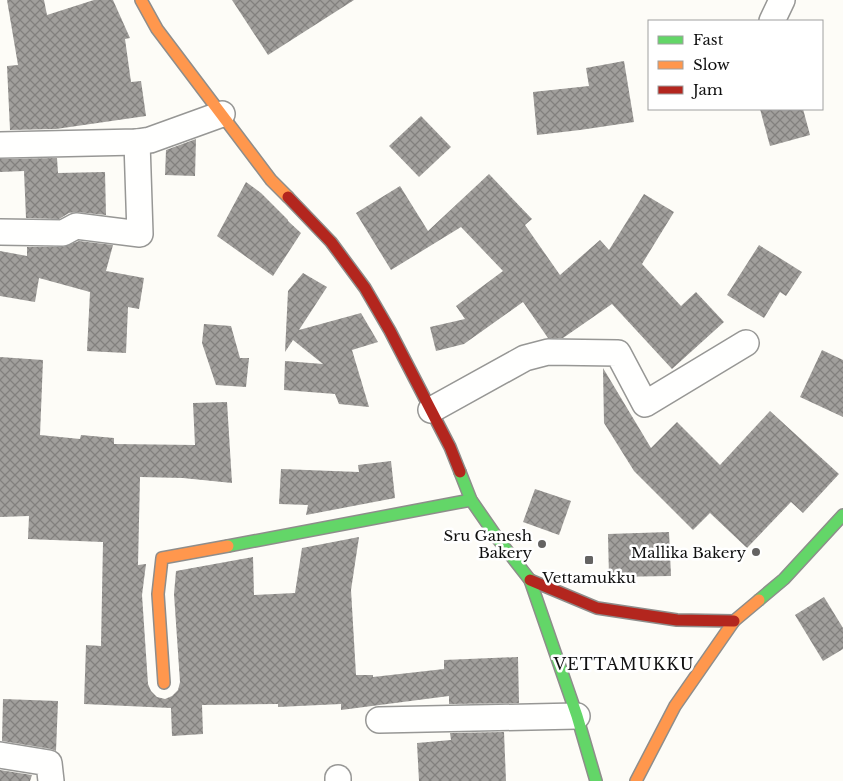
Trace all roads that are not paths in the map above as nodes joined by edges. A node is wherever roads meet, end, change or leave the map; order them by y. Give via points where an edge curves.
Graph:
1 (141, 0) edge
2 (782, 0) edge
3 (772, 20) edge
4 (222, 114) junction
5 (137, 142) junction
6 (0, 145) edge
7 (0, 232) edge
8 (746, 343) dead end
9 (432, 410) junction
10 (471, 500) junction
11 (843, 515) edge
12 (530, 580) junction
13 (734, 621) junction
14 (164, 683) dead end
15 (577, 716) junction
16 (379, 720) dead end
17 (0, 755) edge
18 (51, 781) edge
19 (596, 781) edge
20 (636, 781) edge

1 - 4 main road via 157,29
2 - 3 street
4 - 5 street
4 - 9 main road via 271,180 331,242 364,288
5 - 6 street
5 - 7 street via 140,234 76,226 63,233
8 - 9 street via 645,404 618,353 548,352 525,358
9 - 10 main road
10 - 12 main road
10 - 14 main road via 162,558 158,594
11 - 13 main road via 784,579
12 - 13 main road via 597,608 677,620
12 - 15 main road
13 - 20 main road via 676,706
15 - 16 street
15 - 19 main road
17 - 18 street via 49,763

